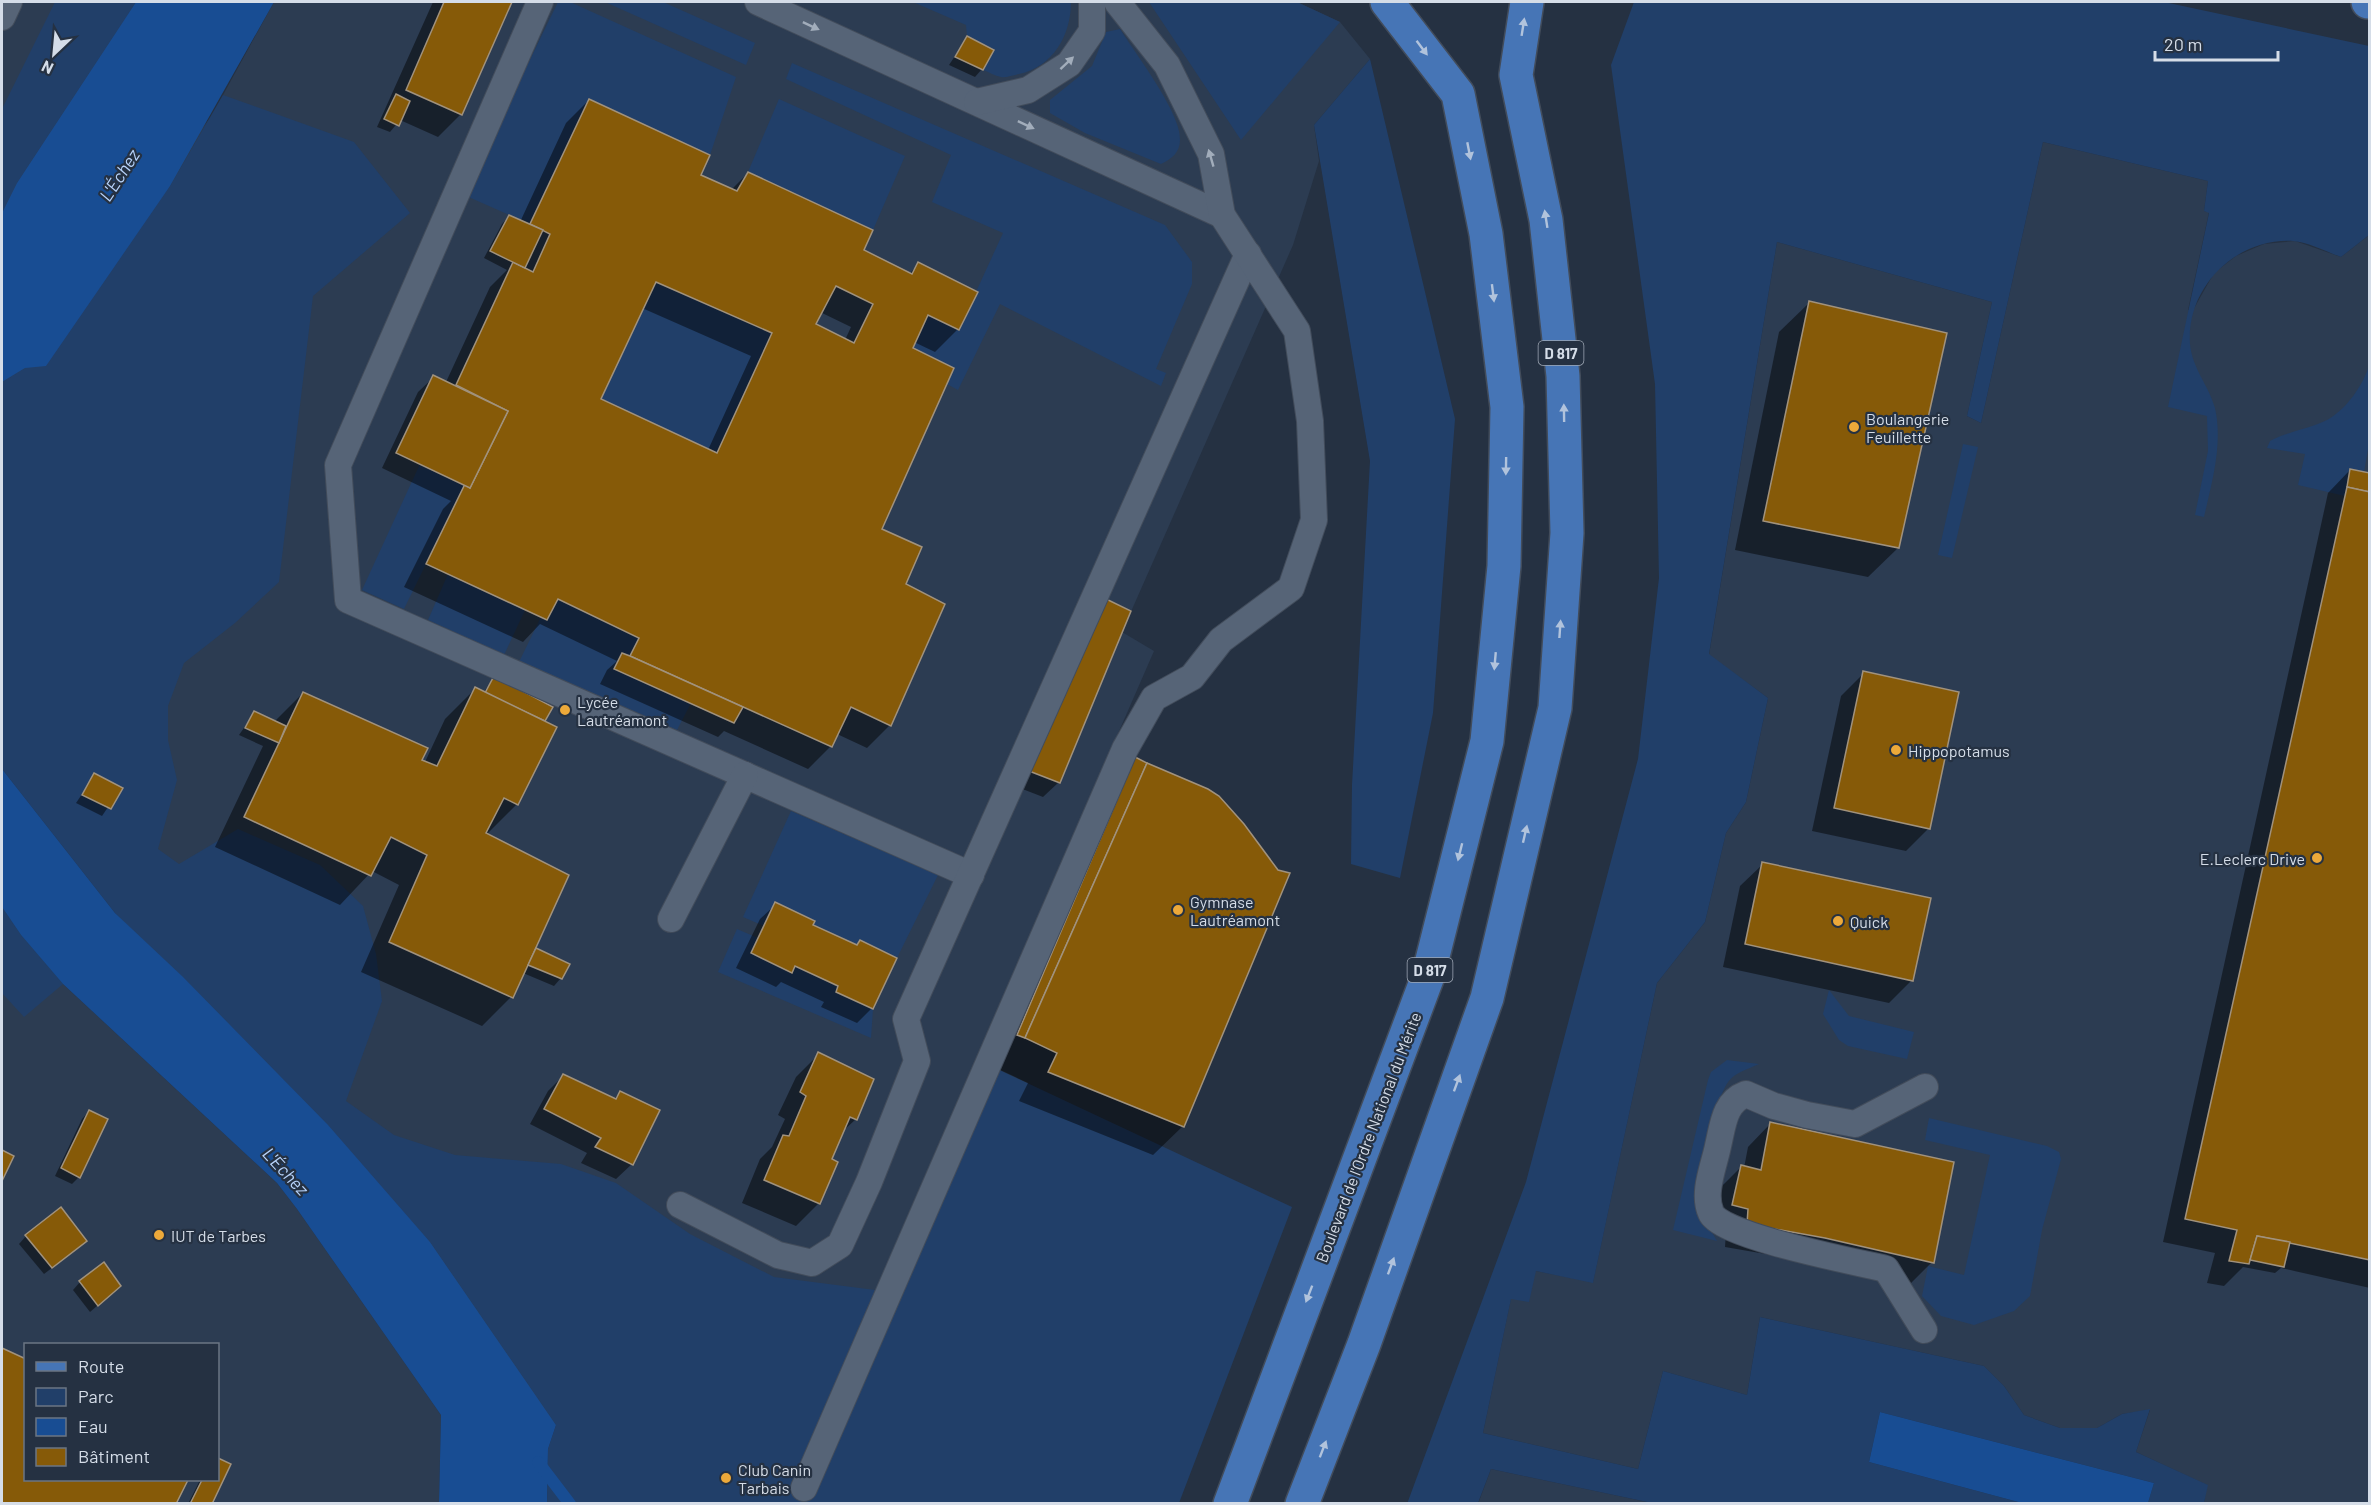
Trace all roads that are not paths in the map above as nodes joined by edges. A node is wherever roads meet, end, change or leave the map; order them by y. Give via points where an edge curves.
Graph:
1 (9, 2) edge
2 (540, 2) edge
3 (758, 2) edge
4 (1092, 2) edge
5 (1117, 2) edge
6 (1387, 2) edge
7 (1527, 2) edge
8 (2, 17) edge
9 (977, 102) junction
10 (1222, 215) junction
11 (1248, 254) junction
12 (745, 775) junction
13 (971, 875) junction
14 (671, 919) dead end
15 (1925, 1087) dead end
16 (680, 1205) dead end
17 (1924, 1330) dead end
18 (804, 1488) dead end
19 (1230, 1503) edge
20 (1302, 1503) edge

1 - 8 lane
2 - 12 lane via 338,465 348,600
3 -> 9 lane
9 -> 4 lane via 1029,90 1069,64 1092,31
10 -> 5 lane via 1211,154 1167,65
6 -> 19 main road, Boulevard de l'Ordre National du Mérite / D 817 via 1458,94 1486,234 1507,407 1504,566 1487,741 1428,976
20 -> 7 main road, D 817 via 1364,1344 1487,998 1555,708 1567,533 1563,376 1546,220 1516,75
9 -> 10 lane
10 - 11 lane
11 - 13 lane
11 - 18 lane via 1297,331 1310,421 1314,520 1291,588 1221,640 1192,677 1154,698 1125,749
12 - 13 lane
12 - 14 lane
13 - 16 lane via 906,1019 917,1061 840,1245 812,1263 778,1255
15 - 17 lane via 1855,1124 1796,1112 1746,1094 1736,1098 1725,1119 1707,1195 1711,1215 1724,1226 1886,1269

